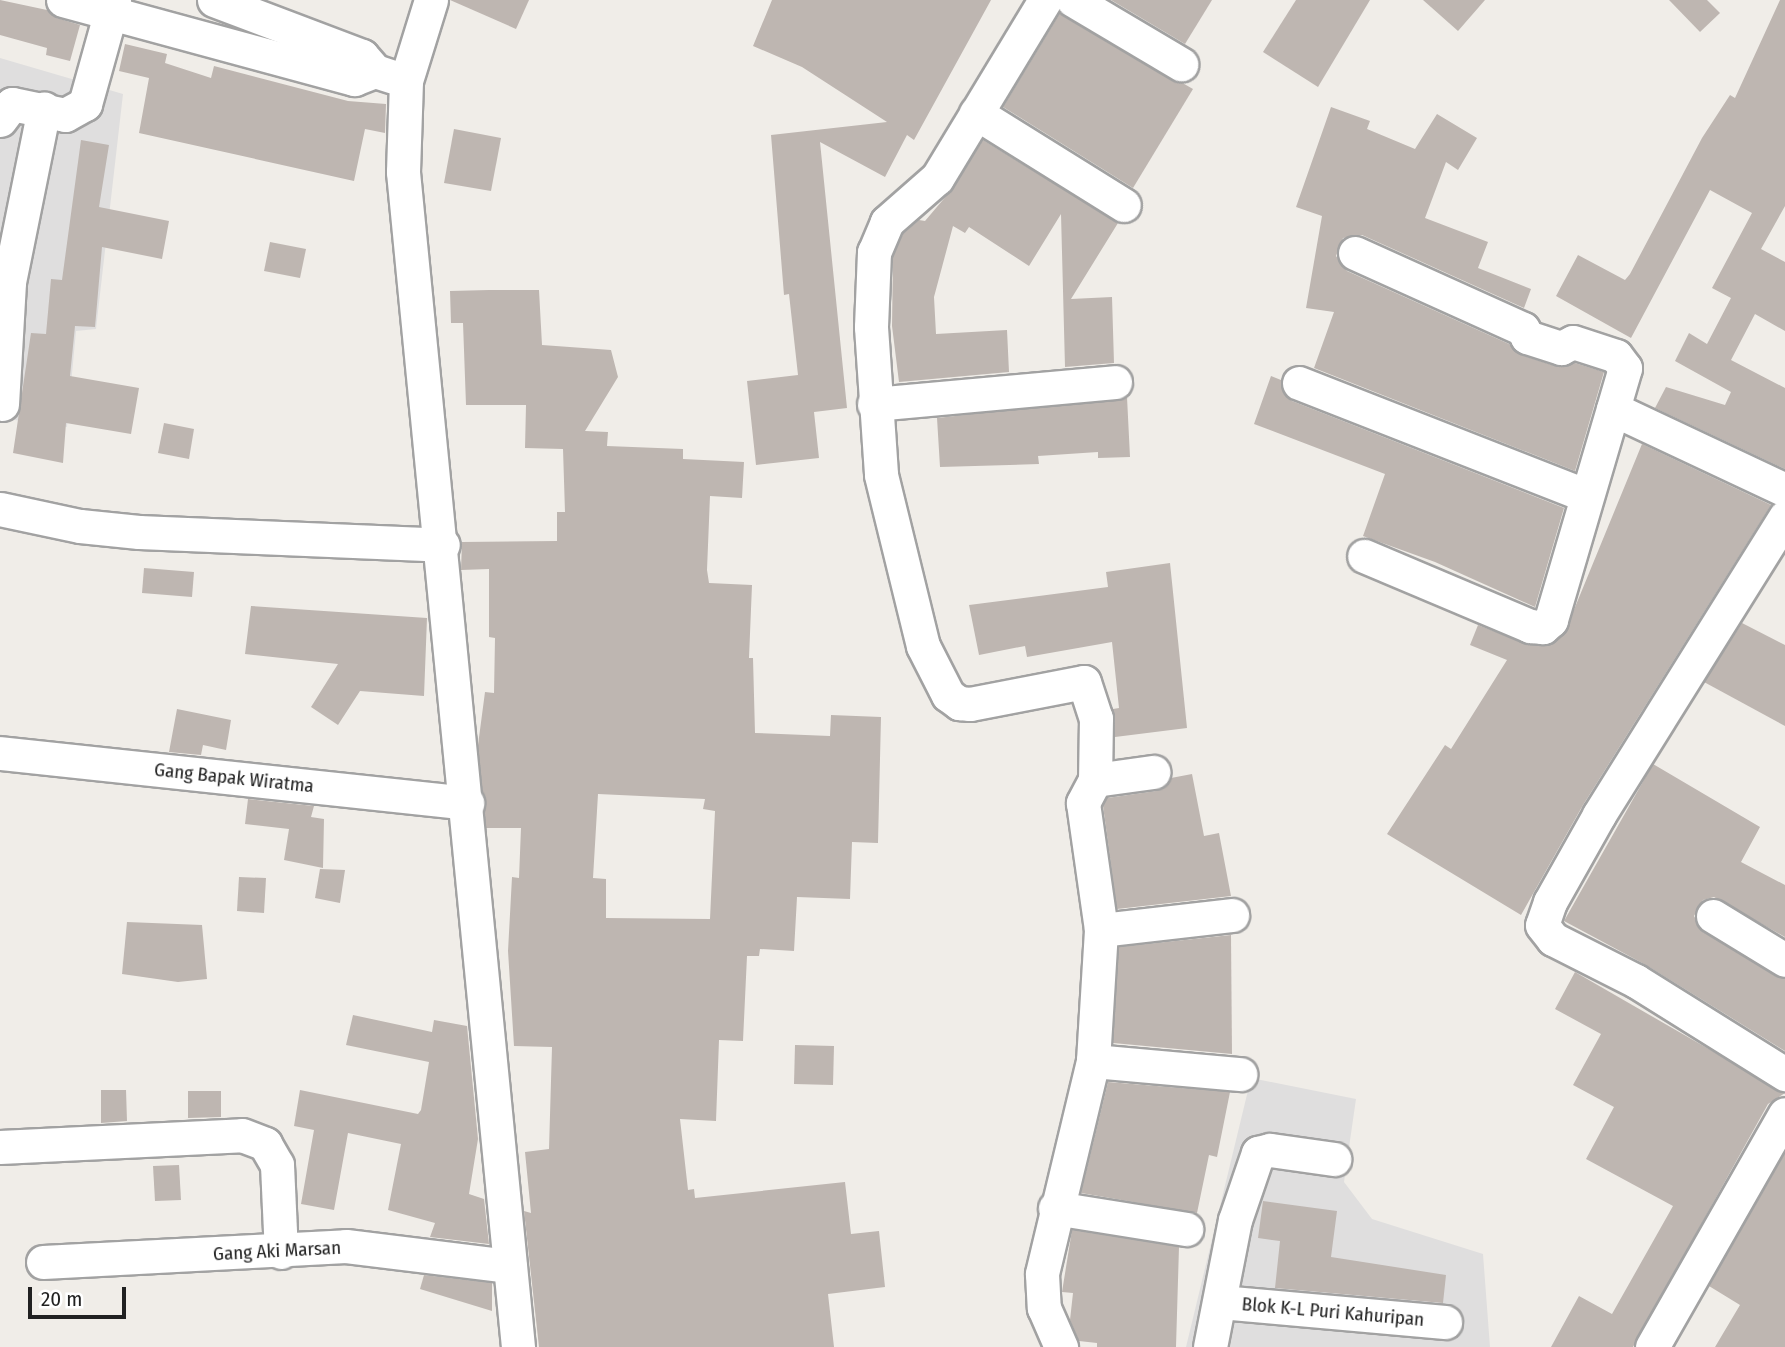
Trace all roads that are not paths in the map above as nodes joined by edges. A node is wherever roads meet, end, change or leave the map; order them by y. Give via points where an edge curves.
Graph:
1 (63, 0) edge
2 (214, 0) edge
3 (431, 0) edge
4 (1045, 0) edge
5 (1073, 0) edge
6 (112, 6) edge
7 (1181, 64) dead end
8 (374, 71) junction
9 (406, 81) junction
10 (44, 109) junction
11 (976, 113) junction
12 (0, 120) edge
13 (1124, 205) dead end
14 (0, 229) edge
15 (1355, 253) dead end
16 (9, 282) junction
17 (1115, 382) dead end
18 (1299, 383) dead end
19 (2, 404) dead end
20 (874, 404) junction
21 (1613, 410) junction
22 (1785, 490) edge
23 (1587, 496) junction
24 (0, 509) edge
25 (1780, 538) edge
26 (443, 545) junction
27 (1364, 555) dead end
28 (0, 753) edge
29 (1153, 772) dead end
30 (1095, 780) junction
31 (467, 803) junction
32 (1232, 915) dead end
33 (1713, 916) dead end
34 (1101, 930) junction
35 (1785, 960) edge
36 (1093, 1061) junction
37 (1240, 1074) dead end
38 (1785, 1074) edge
39 (1785, 1114) edge
40 (0, 1147) edge
41 (1334, 1159) dead end
42 (1055, 1208) junction
43 (1186, 1229) dead end
44 (281, 1251) junction
45 (43, 1262) dead end
46 (510, 1266) junction
47 (1220, 1301) junction
48 (1446, 1322) dead end
49 (518, 1347) edge
50 (1061, 1347) edge
51 (1210, 1347) edge
52 (1652, 1347) edge

1 - 6 street
2 - 8 street via 362,57
3 - 9 street
4 - 11 street
5 - 7 street
6 - 8 street via 354,79
6 - 10 street via 85,104 65,116
8 - 9 street
9 - 26 street via 403,172
10 - 12 street via 12,104
10 - 16 street
11 - 13 street
11 - 20 street via 937,178 887,222 874,252
14 - 16 street
15 - 21 street via 1523,329 1527,337 1561,348 1573,342 1616,356 1625,369
16 - 19 street
17 - 20 street
18 - 23 street
20 - 30 street via 881,475 897,551 923,646 948,695 958,704 970,704 1084,682 1096,718
21 - 22 street
21 - 23 street
23 - 27 street via 1550,620 1543,626 1530,626
24 - 26 street via 80,526 139,532
25 - 38 street via 1599,815 1542,925 1553,939 1636,982
26 - 31 street
28 - 31 street, Gang Bapak Wiratma
29 - 30 street
30 - 34 street via 1083,803
31 - 46 street
32 - 34 street
33 - 35 street
34 - 36 street
36 - 37 street
36 - 42 street
39 - 52 street
40 - 44 street via 242,1135 265,1144 277,1165
41 - 47 street via 1270,1150 1258,1153 1235,1220
42 - 43 street
42 - 50 street via 1042,1274 1044,1308
44 - 45 street, Gang Aki Marsan
44 - 46 street, Gang Aki Marsan via 346,1246
46 - 49 street
47 - 48 street, Blok K-L Puri Kahuripan
47 - 51 street

